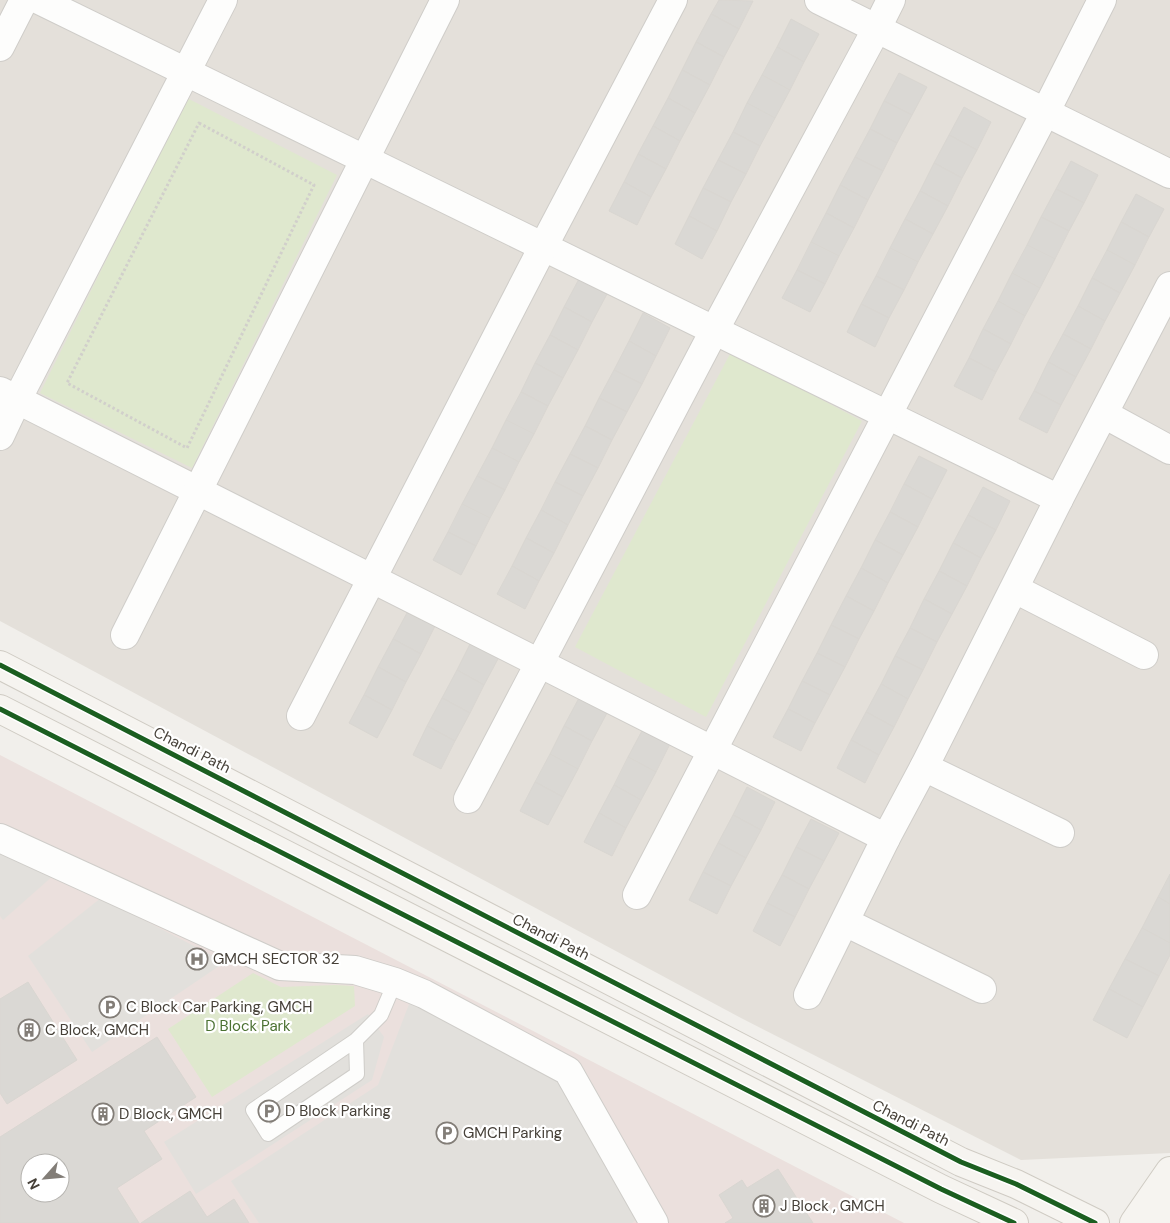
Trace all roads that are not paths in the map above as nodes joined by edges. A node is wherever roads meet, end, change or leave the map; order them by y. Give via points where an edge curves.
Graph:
1 (24, 0) edge
2 (39, 0) edge
3 (223, 0) edge
4 (446, 0) edge
5 (673, 0) edge
6 (819, 0) edge
7 (892, 0) edge
8 (1102, 0) edge
9 (877, 28) junction
10 (0, 47) edge
11 (187, 72) junction
12 (1046, 112) junction
13 (365, 160) junction
14 (1170, 174) edge
15 (543, 247) junction
16 (1170, 286) edge
17 (714, 330) junction
18 (9, 396) edge
19 (1104, 414) junction
20 (887, 415) junction
21 (0, 436) edge
22 (1170, 450) edge
23 (198, 491) junction
24 (1059, 499) junction
25 (372, 578) junction
26 (1015, 589) junction
27 (125, 635) dead end
28 (1144, 655) dead end
29 (539, 663) junction
30 (0, 665) edge
31 (0, 709) edge
32 (301, 716) dead end
33 (712, 750) junction
34 (924, 767) junction
35 (468, 798) dead end
36 (1060, 833) dead end
37 (0, 838) edge
38 (886, 838) junction
39 (637, 896) dead end
40 (845, 922) junction
41 (395, 982) junction
42 (982, 989) dead end
43 (808, 995) dead end
44 (356, 1040) junction
45 (1170, 1171) edge
46 (1170, 1205) edge
47 (654, 1223) edge
48 (1014, 1223) edge
49 (1095, 1223) edge
50 (1134, 1223) edge
51 (1162, 1223) edge

1 - 10 street
2 - 11 street
3 - 11 street
4 - 13 street
5 - 15 street
6 - 9 street
7 - 9 street
8 - 12 street
9 - 12 street
9 - 17 street
11 - 13 street
11 - 18 street
12 - 14 street
12 - 20 street
13 - 15 street
13 - 23 street
15 - 17 street
15 - 25 street
16 - 19 street
17 - 20 street
17 - 29 street
18 - 21 street
18 - 23 street
19 - 22 street
19 - 24 street
20 - 24 street
20 - 33 street
23 - 25 street
23 - 27 street
24 - 26 street
25 - 29 street
25 - 32 street
26 - 28 street
26 - 34 street
29 - 33 street
29 - 35 street
30 - 49 main road, Chandi Path via 960,1162 1016,1184
31 - 48 main road via 932,1185
33 - 38 street
33 - 39 street
34 - 36 street
34 - 38 street
37 - 41 street via 280,966 355,970
38 - 40 street
40 - 42 street
40 - 43 street
41 - 44 lane via 381,1015
41 - 47 street via 424,994 568,1071
44 - 44 lane via 253,1110 268,1134 358,1074
45 - 50 main road
46 - 51 main road

